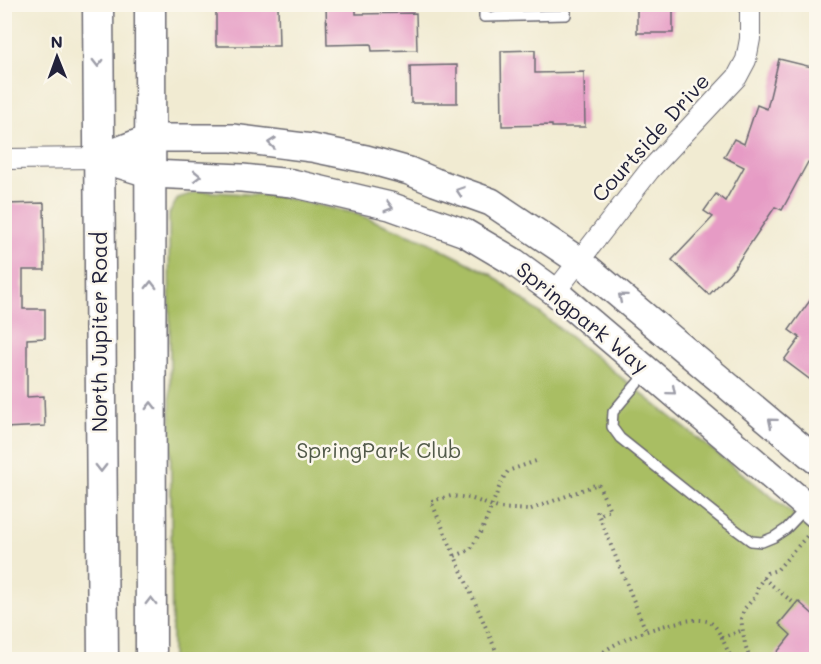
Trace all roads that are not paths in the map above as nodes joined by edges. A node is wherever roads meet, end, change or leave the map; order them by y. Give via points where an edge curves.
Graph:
1 (98, 4) edge
2 (150, 4) edge
3 (484, 4) edge
4 (566, 4) edge
5 (750, 4) edge
6 (151, 138) junction
7 (99, 158) junction
8 (4, 159) edge
9 (151, 174) junction
10 (579, 261) junction
11 (555, 292) junction
12 (648, 371) junction
13 (816, 460) edge
14 (812, 513) edge
15 (103, 660) edge
16 (151, 660) edge

1 -> 7 main road, North Jupiter Road
2 - 6 main road
3 - 4 lane via 484,17 566,15
5 - 10 street, Courtside Drive via 750,39 746,60 737,77 649,171
6 - 7 street, Springpark Way
6 - 9 main road
10 -> 6 street, Springpark Way via 491,202 409,171 312,148 232,138
7 - 8 street, Springpark Way
7 - 9 street, Springpark Way
7 -> 15 main road, North Jupiter Road
9 -> 11 street, Springpark Way via 292,183 390,206 465,232
16 -> 9 main road
10 - 11 street, Courtside Drive
13 -> 10 street, Springpark Way
11 - 12 street, Springpark Way
12 -> 14 street, Springpark Way
12 - 14 lane via 613,412 612,427 620,438 751,541 774,537

